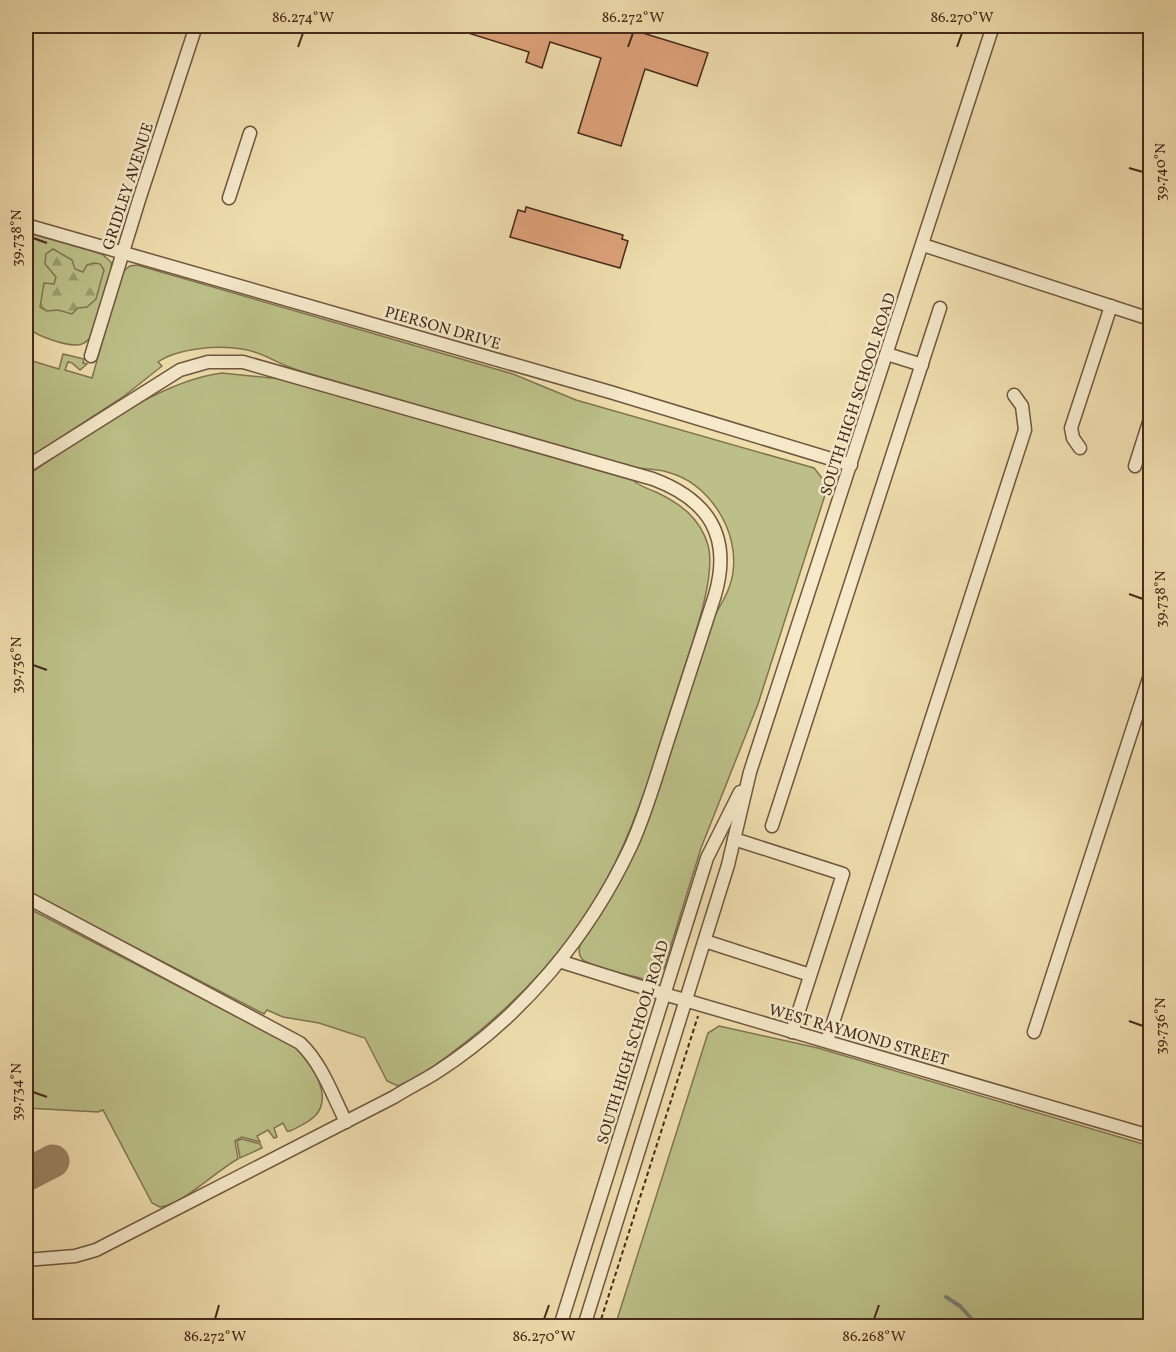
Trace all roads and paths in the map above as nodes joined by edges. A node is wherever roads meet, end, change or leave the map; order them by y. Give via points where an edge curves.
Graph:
1 (196, 26) edge
2 (993, 26) edge
3 (250, 133) dead end
4 (229, 198) dead end
5 (26, 225) edge
6 (923, 245) junction
7 (123, 253) junction
8 (1111, 306) junction
9 (940, 308) dead end
10 (1150, 319) edge
11 (887, 354) junction
12 (91, 356) dead end
13 (922, 365) junction
14 (1014, 395) dead end
15 (1150, 419) edge
16 (1080, 448) dead end
17 (851, 465) junction
18 (1135, 466) dead end
19 (26, 468) edge
20 (1150, 675) edge
21 (750, 772) junction
22 (772, 826) dead end
23 (734, 839) junction
24 (26, 897) edge
25 (705, 941) junction
26 (559, 961) junction
27 (810, 975) junction
28 (664, 994) junction
29 (686, 1000) junction
30 (702, 1005) junction
31 (792, 1032) junction
32 (1035, 1032) dead end
33 (827, 1041) junction
34 (346, 1122) junction
35 (1150, 1136) edge
36 (26, 1260) edge
37 (560, 1326) edge
38 (584, 1326) edge
39 (599, 1326) edge

1 - 7 street, GRIDLEY AVENUE
2 - 6 street, SOUTH HIGH SCHOOL ROAD
3 - 4 street
5 - 7 street, PIERSON DRIVE
6 - 8 street
6 - 11 street, SOUTH HIGH SCHOOL ROAD
7 - 12 street, GRIDLEY AVENUE
7 - 17 street, PIERSON DRIVE
8 - 10 street
8 - 16 street via 1071,428
9 - 13 street
11 - 13 street
11 - 17 street, SOUTH HIGH SCHOOL ROAD
13 - 22 street
14 - 33 street via 1022,406 1025,430
15 - 18 street
17 - 21 street, SOUTH HIGH SCHOOL ROAD
19 - 26 street via 169,376 199,364 234,361 652,479 694,500 710,522 719,544 721,563 715,595 639,826 615,878
20 - 32 street
21 - 23 street, SOUTH HIGH SCHOOL ROAD
21 - 28 street, SOUTH HIGH SCHOOL ROAD via 707,858
23 - 25 street, SOUTH HIGH SCHOOL ROAD
23 - 27 street via 843,874
24 - 34 street via 300,1042 314,1060
25 - 27 street
25 - 29 street, SOUTH HIGH SCHOOL ROAD
26 - 28 street, WEST RAYMOND STREET
26 - 34 street via 512,1011 468,1049 438,1071
27 - 31 street
28 - 29 street, WEST RAYMOND STREET
28 - 37 street, SOUTH HIGH SCHOOL ROAD
29 - 30 street, WEST RAYMOND STREET
29 - 38 street, SOUTH HIGH SCHOOL ROAD
30 - 31 street, WEST RAYMOND STREET
30 - 39 path
31 - 33 street, WEST RAYMOND STREET
33 - 35 street, WEST RAYMOND STREET
34 - 36 street via 96,1250

